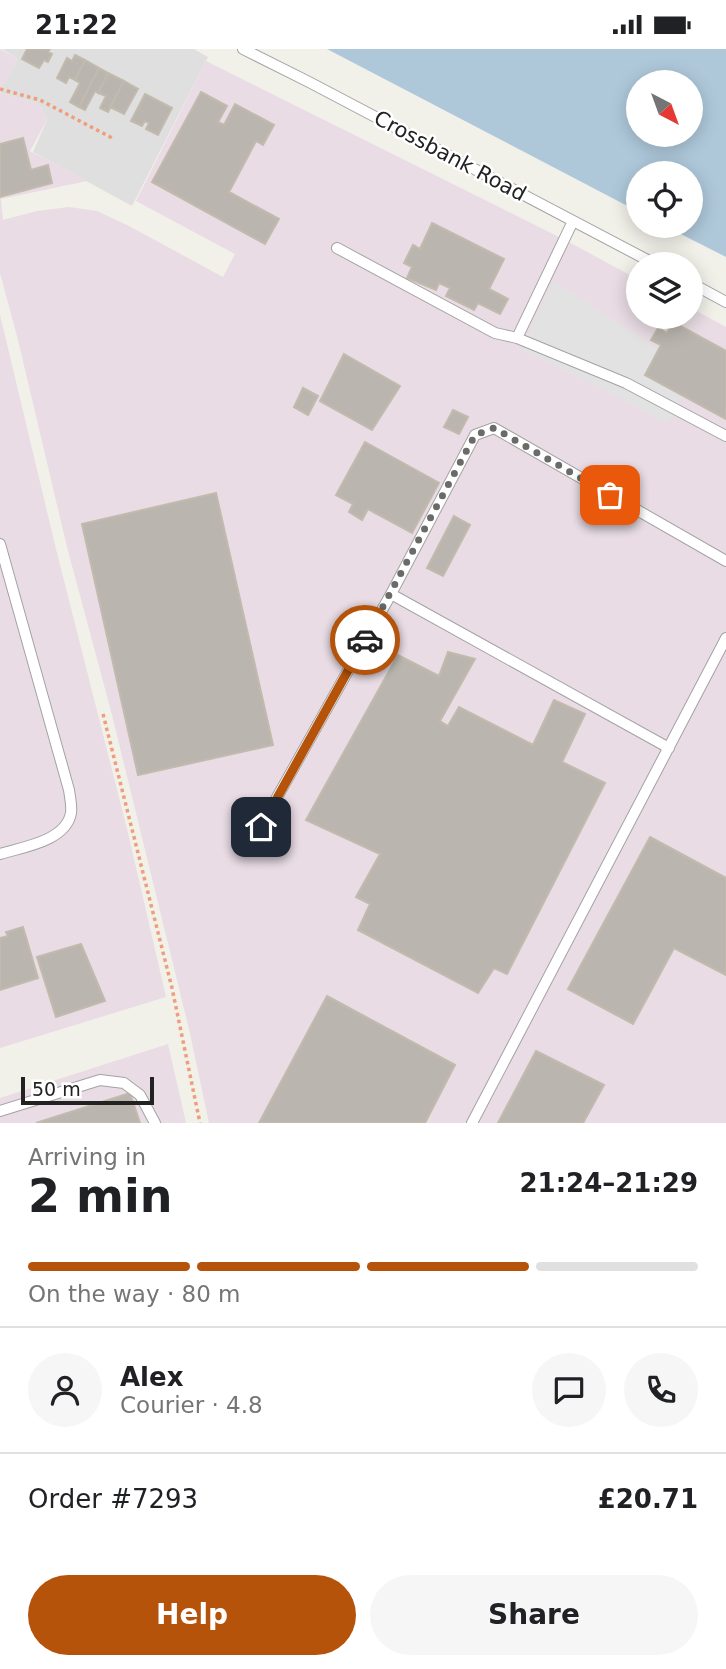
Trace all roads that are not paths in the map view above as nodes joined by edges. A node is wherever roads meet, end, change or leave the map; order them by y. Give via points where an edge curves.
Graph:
1 (243, 49) edge
2 (573, 221) junction
3 (337, 249) dead end
4 (632, 252) edge
5 (703, 290) edge
6 (726, 302) edge
7 (517, 338) junction
8 (726, 436) edge
9 (0, 544) edge
10 (726, 561) edge
11 (391, 594) junction
12 (726, 638) edge
13 (669, 748) junction
14 (261, 827) dead end
15 (0, 854) edge
16 (0, 1111) edge
17 (155, 1123) edge
18 (472, 1123) edge

1 - 2 lane, Crossbank Road
2 - 4 lane, Crossbank Road
2 - 7 lane
3 - 7 lane via 495,333
5 - 6 lane
7 - 8 lane via 626,383
9 - 15 lane via 72,811 58,834
10 - 11 lane via 494,428 475,435
11 - 13 lane
11 - 14 lane
12 - 13 lane
13 - 18 lane
16 - 17 lane via 100,1080 124,1083 140,1094

